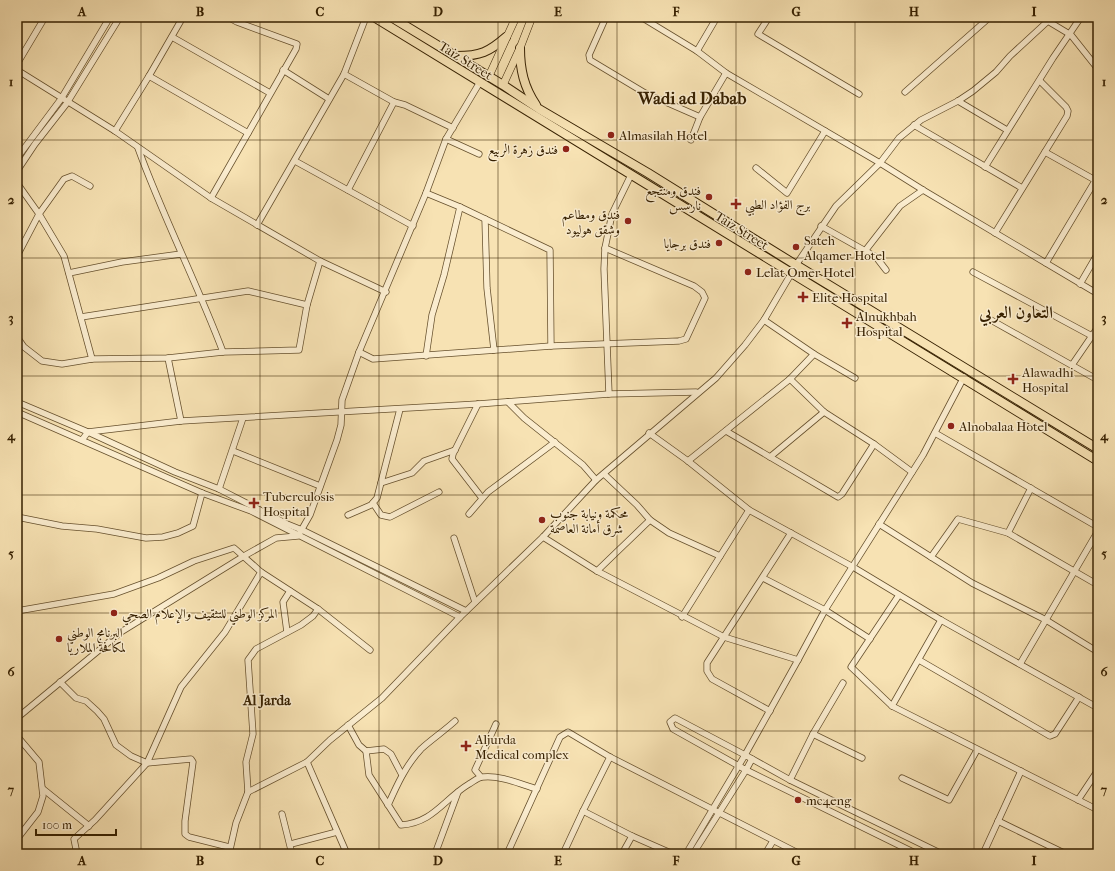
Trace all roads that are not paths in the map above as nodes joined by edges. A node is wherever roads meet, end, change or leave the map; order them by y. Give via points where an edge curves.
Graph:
1 (45, 17) edge
2 (110, 17) edge
3 (120, 17) edge
4 (183, 17) edge
5 (228, 17) edge
6 (366, 17) edge
7 (374, 17) edge
8 (391, 17) edge
9 (516, 17) edge
10 (532, 17) edge
11 (606, 17) edge
12 (641, 17) edge
13 (717, 17) edge
14 (769, 17) edge
15 (990, 17) edge
16 (1041, 17) edge
17 (1081, 17) edge
18 (1048, 22) junction
19 (1071, 35) junction
20 (172, 37) junction
21 (506, 37) junction
22 (520, 48) junction
23 (697, 51) junction
24 (456, 56) junction
25 (17, 64) edge
26 (1098, 69) edge
27 (17, 70) edge
28 (283, 70) junction
29 (726, 73) junction
30 (344, 74) junction
31 (149, 76) junction
32 (489, 76) junction
33 (1040, 81) junction
34 (480, 82) junction
35 (503, 85) junction
36 (905, 92) dead end
37 (270, 93) junction
38 (859, 94) dead end
39 (61, 99) junction
40 (329, 99) junction
41 (958, 101) junction
42 (394, 102) junction
43 (67, 103) junction
44 (539, 109) junction
45 (700, 117) junction
46 (914, 125) junction
47 (453, 128) junction
48 (1007, 130) junction
49 (115, 131) junction
50 (825, 131) junction
51 (248, 133) junction
52 (446, 139) junction
53 (691, 140) dead end
54 (138, 147) junction
55 (1045, 152) junction
56 (479, 154) dead end
57 (17, 158) edge
58 (295, 161) junction
59 (880, 162) junction
60 (985, 167) junction
61 (756, 168) dead end
62 (17, 171) edge
63 (648, 173) junction
64 (631, 175) junction
65 (1097, 178) edge
66 (642, 182) junction
67 (17, 184) edge
68 (90, 186) dead end
69 (1022, 188) junction
70 (348, 190) junction
71 (923, 190) junction
72 (426, 193) junction
73 (211, 198) junction
74 (460, 207) junction
75 (39, 214) junction
76 (485, 218) junction
77 (257, 225) junction
78 (413, 226) junction
79 (821, 226) junction
80 (995, 233) junction
81 (605, 248) junction
82 (865, 251) junction
83 (1098, 253) edge
84 (181, 254) junction
85 (17, 256) edge
86 (320, 261) junction
87 (1046, 264) junction
88 (796, 265) junction
89 (886, 270) dead end
90 (973, 272) dead end
91 (69, 273) junction
92 (791, 274) junction
93 (1080, 284) junction
94 (386, 292) junction
95 (1098, 294) edge
96 (203, 298) junction
97 (306, 305) junction
98 (82, 317) junction
99 (764, 320) junction
100 (991, 320) dead end
101 (1098, 327) edge
102 (1092, 336) junction
103 (17, 337) edge
104 (607, 343) junction
105 (551, 346) junction
106 (494, 350) junction
107 (223, 352) junction
108 (359, 352) junction
109 (814, 354) junction
110 (426, 356) junction
111 (168, 358) junction
112 (92, 359) junction
113 (1072, 365) junction
114 (964, 377) junction
115 (855, 378) dead end
116 (790, 379) junction
117 (1098, 380) edge
118 (697, 392) junction
119 (609, 394) junction
120 (17, 402) edge
121 (508, 402) junction
122 (478, 404) junction
123 (400, 408) junction
124 (17, 412) edge
125 (342, 412) junction
126 (824, 412) junction
127 (243, 418) junction
128 (181, 421) junction
129 (726, 431) junction
130 (88, 432) junction
131 (935, 432) junction
132 (649, 433) junction
133 (82, 440) junction
134 (555, 442) junction
135 (874, 444) junction
136 (1098, 449) edge
137 (455, 450) junction
138 (233, 451) junction
139 (770, 457) junction
140 (688, 461) junction
141 (1098, 461) edge
142 (912, 472) junction
143 (604, 474) junction
144 (596, 480) junction
145 (381, 483) junction
146 (320, 486) junction
147 (1031, 488) junction
148 (219, 489) junction
149 (439, 492) dead end
150 (202, 493) junction
151 (482, 498) junction
152 (373, 503) junction
153 (749, 510) junction
154 (469, 514) dead end
155 (348, 515) dead end
156 (17, 517) edge
157 (650, 520) junction
158 (880, 524) junction
159 (1098, 527) edge
160 (302, 530) junction
161 (1098, 531) edge
162 (791, 532) junction
163 (1008, 533) junction
164 (298, 536) junction
165 (543, 537) junction
166 (454, 538) dead end
167 (244, 556) junction
168 (720, 556) junction
169 (931, 557) junction
170 (853, 567) junction
171 (597, 571) junction
172 (261, 572) junction
173 (1074, 572) junction
174 (763, 578) junction
175 (1098, 585) edge
176 (290, 591) junction
177 (899, 595) junction
178 (475, 602) junction
179 (318, 609) junction
180 (825, 610) junction
181 (17, 611) edge
182 (466, 611) junction
183 (460, 617) junction
184 (682, 617) junction
185 (941, 620) junction
186 (1046, 620) junction
187 (287, 632) junction
188 (724, 637) junction
189 (870, 639) junction
190 (370, 650) dead end
191 (1098, 652) edge
192 (798, 660) junction
193 (919, 660) junction
194 (1020, 664) junction
195 (60, 682) junction
196 (843, 683) dead end
197 (1079, 698) junction
198 (892, 706) junction
199 (1098, 708) edge
200 (770, 711) junction
201 (17, 718) edge
202 (455, 721) dead end
203 (496, 724) dead end
204 (348, 726) junction
205 (814, 734) junction
206 (17, 736) edge
207 (977, 750) junction
208 (366, 751) junction
209 (745, 755) junction
210 (610, 757) junction
211 (862, 758) dead end
212 (752, 759) junction
213 (307, 762) junction
214 (147, 763) junction
215 (740, 766) junction
216 (746, 770) junction
217 (1098, 770) edge
218 (1021, 771) junction
219 (402, 775) junction
220 (481, 777) junction
221 (902, 778) dead end
222 (790, 780) junction
223 (43, 789) junction
224 (537, 789) junction
225 (458, 791) junction
226 (248, 792) junction
227 (1078, 800) junction
228 (388, 805) junction
229 (716, 810) junction
230 (1098, 810) edge
231 (583, 811) junction
232 (282, 814) dead end
233 (998, 821) junction
234 (89, 826) junction
235 (337, 832) junction
236 (632, 836) junction
237 (17, 839) edge
238 (773, 841) junction
239 (291, 844) junction
240 (229, 847) junction
241 (696, 853) edge
242 (910, 853) edge
243 (77, 854) edge
244 (229, 854) edge
245 (292, 854) edge
246 (347, 854) edge
247 (435, 854) edge
248 (507, 854) edge
249 (564, 854) edge
250 (622, 854) edge
251 (673, 854) edge
252 (686, 854) edge
253 (765, 854) edge
254 (800, 854) edge
255 (917, 854) edge
256 (942, 854) edge
257 (983, 854) edge
258 (1066, 854) edge

1 - 25 street
2 - 39 street
3 - 43 street
4 - 20 street
5 - 28 street via 297,44
6 - 30 street
7 - 34 highway, Taiz Street
8 - 24 highway, Taiz Street
9 - 21 main road
10 - 22 main road
11 - 45 street via 589,55 590,60 645,93
12 - 23 street
13 - 23 street
14 - 38 street via 758,34
15 - 36 street
16 - 18 street
17 - 19 street
18 - 19 street
18 - 41 street via 996,72
19 - 26 street
19 - 33 street via 1053,58
20 - 31 street
20 - 37 street
21 - 24 highway via 492,49 479,55
21 - 32 main road
22 - 35 main road
22 - 44 highway via 524,82
23 - 29 street
24 - 32 highway, Taiz Street
27 - 39 street
28 - 37 street
28 - 40 street
29 - 45 street
29 - 50 street
30 - 40 street
30 - 42 street
31 - 49 street
31 - 51 street
32 - 35 highway, Taiz Street
33 - 48 street
33 - 55 street via 1068,111
34 - 47 street
34 - 64 highway, Taiz Street
35 - 44 highway, Taiz Street
37 - 51 street
39 - 43 street
39 - 57 street
40 - 58 street
41 - 46 street
41 - 48 street
42 - 47 street
42 - 70 street
43 - 49 street
43 - 62 street
44 - 63 highway, Taiz Street
45 - 53 street
46 - 59 street
46 - 60 street
47 - 52 street
48 - 60 street
49 - 54 street
50 - 59 street
50 - 61 street via 787,193
51 - 73 street
52 - 56 street
52 - 72 street
54 - 73 street
54 - 84 street
55 - 65 street
55 - 69 street
58 - 70 street
58 - 77 street
59 - 71 street
59 - 79 street via 836,206
60 - 69 street
63 - 66 highway
63 - 88 highway, Taiz Street
64 - 66 highway, Taiz Street
64 - 81 street via 612,214
65 - 87 street
66 - 92 highway, Taiz Street
67 - 75 street
68 - 75 street via 72,176 64,179
69 - 80 street
70 - 78 street
71 - 80 street
71 - 82 street via 900,206
72 - 74 street
72 - 78 street
73 - 77 street
74 - 76 street
74 - 110 street via 432,315
75 - 85 street
75 - 91 street via 64,256
76 - 105 street via 550,250
76 - 106 street
77 - 86 street
78 - 94 street
79 - 82 street
79 - 88 street
80 - 87 street
81 - 104 street
81 - 104 street via 694,286 705,298 686,339
82 - 89 street via 876,257
83 - 93 street
84 - 91 street
84 - 96 street
86 - 94 street
86 - 97 street
87 - 93 street
88 - 92 highway
88 - 136 highway, Taiz Street
90 - 102 street
91 - 98 street
92 - 99 street
92 - 114 highway, Taiz Street
93 - 95 street
94 - 108 street
96 - 97 street via 248,291
96 - 98 street
96 - 107 street
97 - 107 street via 300,350
98 - 112 street
99 - 109 street
99 - 118 street via 716,378
100 - 113 street
101 - 102 street
102 - 113 street
103 - 112 street via 24,347 42,361 62,364
104 - 105 street
104 - 119 street
105 - 106 street
106 - 110 street
107 - 111 street
108 - 110 street via 374,359
108 - 125 street via 342,400
109 - 115 street
109 - 116 street
111 - 112 street
111 - 128 street
113 - 117 street
114 - 131 street
114 - 141 highway, Taiz Street
116 - 126 street
116 - 129 street
118 - 119 street
118 - 132 street
119 - 121 street
120 - 130 street
121 - 122 street
121 - 134 street
122 - 123 street
122 - 137 street
123 - 125 street
123 - 145 street
124 - 133 street
125 - 127 street
125 - 146 street via 342,425
126 - 135 street
126 - 139 street
127 - 128 street
127 - 138 street
128 - 130 street
129 - 139 street
129 - 140 street
130 - 133 street
130 - 148 street
131 - 142 street
131 - 147 street
132 - 140 street
132 - 143 street
133 - 150 street
134 - 144 street
134 - 151 street
135 - 139 street via 838,497
135 - 142 street
137 - 145 street via 424,461 412,473
137 - 151 street via 453,463
138 - 146 street
138 - 148 street
140 - 153 street
142 - 158 street
143 - 144 street
143 - 157 street
144 - 165 street
145 - 152 street
146 - 160 street
147 - 159 street
147 - 163 street
148 - 160 street
149 - 152 street via 390,517 381,515
150 - 156 street via 193,526 163,537 146,538
150 - 164 street via 251,511
151 - 154 street
152 - 155 street
153 - 162 street
153 - 168 street
157 - 168 street via 669,533
157 - 171 street
158 - 169 street
158 - 170 street
160 - 164 street
160 - 182 street
161 - 173 street
162 - 170 street
162 - 174 street
163 - 169 street via 958,519
163 - 173 street
164 - 167 street via 276,538
164 - 183 street
165 - 171 street
165 - 178 street
166 - 178 street
167 - 172 street
167 - 181 street via 234,548 194,561 114,594
167 - 195 street via 121,632
168 - 184 street
169 - 186 street via 972,583
170 - 177 street
170 - 180 street
171 - 184 street
172 - 176 street
172 - 214 street via 225,632 181,687
173 - 175 street
173 - 186 street
174 - 180 street
174 - 188 street
176 - 179 street
176 - 187 street via 283,602
177 - 185 street
177 - 189 street
178 - 182 street
179 - 187 street via 302,625
179 - 190 street
180 - 189 street
180 - 192 street
182 - 183 street
183 - 204 street via 382,698
184 - 188 street
185 - 193 street
185 - 194 street
186 - 191 street
186 - 194 street
187 - 226 street via 256,649 248,660 252,734 246,762
188 - 192 street
188 - 200 street via 707,663 707,671 712,679
189 - 198 street via 851,668
192 - 200 street
193 - 197 street via 1050,736 1055,734
193 - 198 street
194 - 197 street
195 - 201 street
195 - 214 street via 76,698 86,700 97,711 104,719 116,745
196 - 205 street
197 - 199 street
198 - 207 street
200 - 209 street
202 - 219 street via 421,749
203 - 220 street via 475,770
204 - 208 street via 359,745
204 - 213 street
205 - 211 street
205 - 222 street
206 - 223 street via 39,762
207 - 218 street
207 - 221 street via 949,800
208 - 219 street via 384,749 391,754
208 - 228 street via 368,775
209 - 212 street
209 - 215 street
209 - 215 street via 675,718 670,722 673,729
210 - 224 street via 572,733 564,734 560,737
210 - 229 street
210 - 231 street
212 - 216 street
212 - 222 street
213 - 226 street
213 - 235 street
214 - 234 street
214 - 240 street via 192,759 184,821 185,834 189,838
215 - 216 street
215 - 229 street
216 - 229 street
216 - 242 street
217 - 227 street
218 - 227 street
218 - 233 street
219 - 228 street
220 - 224 street via 497,777
220 - 225 street
222 - 256 street
223 - 234 street
223 - 237 street via 38,812
224 - 248 street
225 - 228 street via 436,813 412,824 401,824
225 - 247 street
226 - 240 street
227 - 230 street
229 - 238 street
229 - 241 street
229 - 252 street
231 - 236 street
231 - 249 street
232 - 239 street
233 - 257 street
233 - 258 street
234 - 243 street via 74,839
235 - 239 street
235 - 246 street
236 - 250 street
236 - 251 street
238 - 253 street
238 - 254 street
239 - 245 street
240 - 244 street
242 - 255 street

